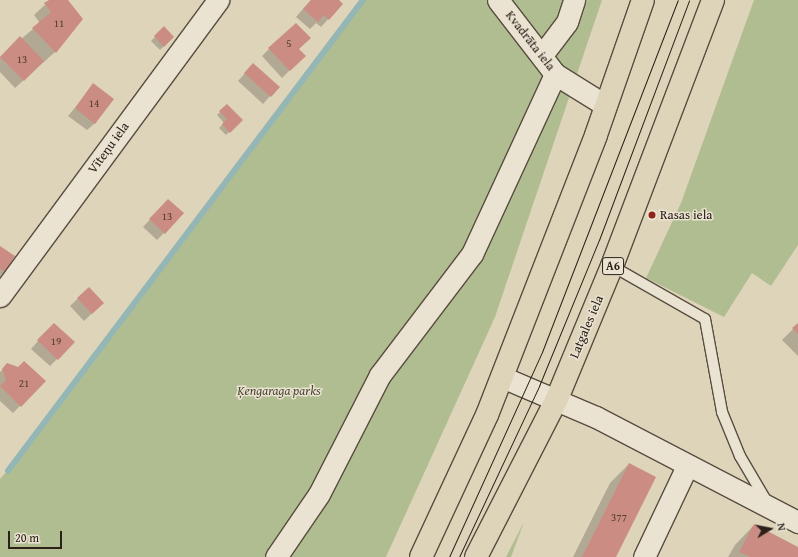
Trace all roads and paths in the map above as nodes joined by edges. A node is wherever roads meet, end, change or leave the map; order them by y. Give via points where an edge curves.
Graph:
1 (218, 0) edge
2 (498, 0) edge
3 (574, 0) edge
4 (643, 0) edge
5 (713, 0) edge
6 (542, 55) junction
7 (555, 74) junction
8 (605, 105) junction
9 (612, 266) junction
10 (0, 296) edge
11 (502, 377) junction
12 (556, 401) junction
13 (687, 466) junction
14 (771, 508) junction
15 (798, 522) edge
16 (276, 557) edge
17 (421, 557) edge
18 (476, 557) edge
19 (644, 557) edge

1 - 10 street, Vīteņu iela
2 - 6 street, Kvadrāta iela
3 - 6 street via 567,22
4 - 8 highway
5 - 9 highway, Latgales iela / A6
6 - 7 street, Kvadrāta iela
7 - 8 street, Kvadrāta iela
7 - 16 street via 472,254 380,375 319,494
8 - 11 highway
9 - 12 highway, Latgales iela / A6
9 - 14 lane via 705,319 722,412 740,456
11 - 12 street
11 - 17 highway
12 - 13 street via 596,417
12 - 18 highway, Latgales iela / A6
13 - 14 street
13 - 19 street
14 - 15 street

